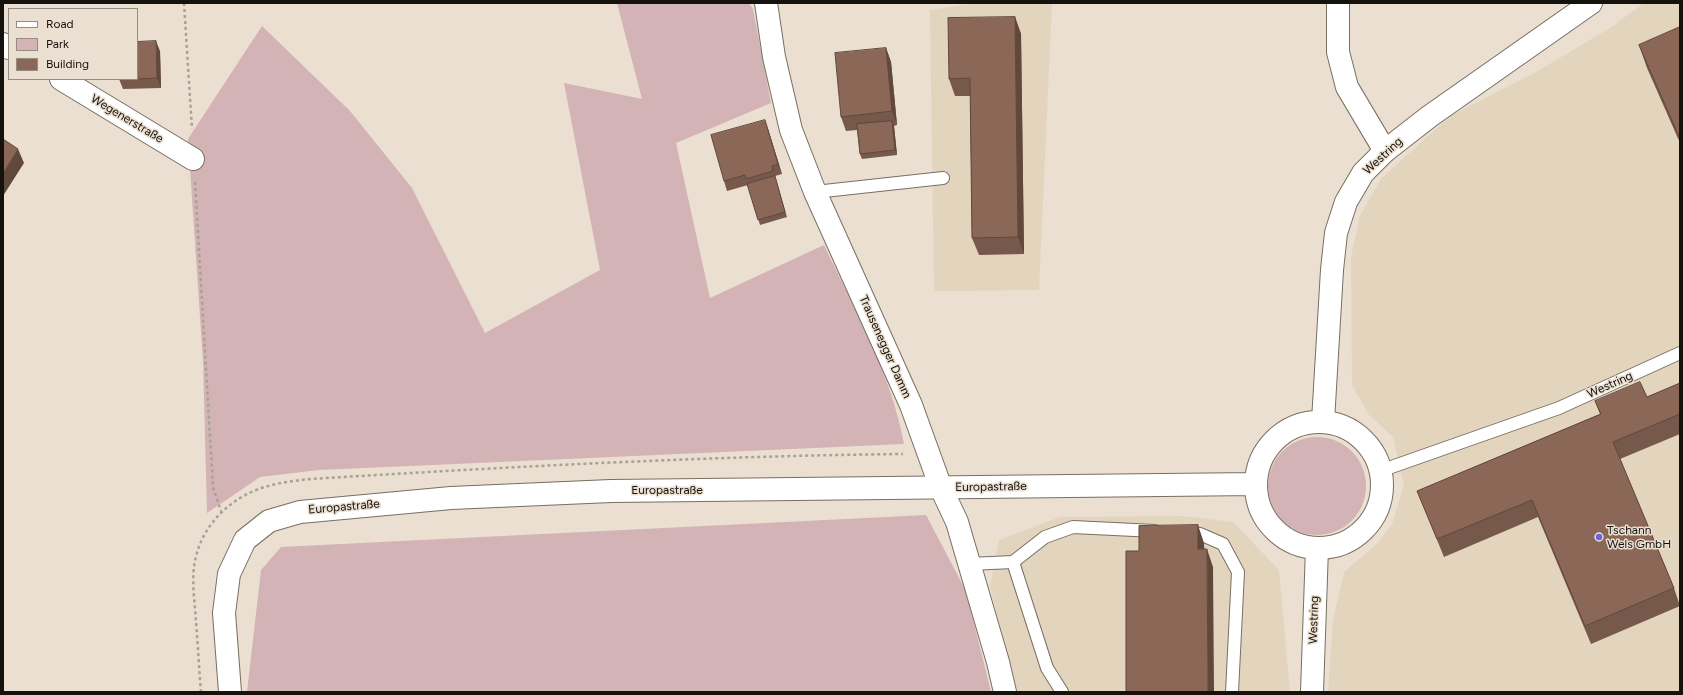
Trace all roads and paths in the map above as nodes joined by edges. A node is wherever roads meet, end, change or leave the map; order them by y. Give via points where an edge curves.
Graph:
1 (184, 3) edge
2 (766, 3) edge
3 (1338, 3) edge
4 (1591, 3) edge
5 (63, 80) edge
6 (1385, 151) junction
7 (193, 158) junction
8 (943, 178) dead end
9 (815, 192) junction
10 (1680, 353) edge
11 (1323, 421) junction
12 (1380, 471) junction
13 (1255, 484) junction
14 (941, 488) junction
15 (221, 511) dead end
16 (1317, 548) junction
17 (1014, 562) junction
18 (969, 564) junction
19 (230, 692) edge
20 (1005, 692) edge
21 (1062, 692) edge
22 (1232, 692) edge
23 (1312, 692) edge

1 - 7 path
2 - 9 street, Trausenegger Damm via 774,57 791,130
3 - 6 street via 1338,52 1347,87
4 - 6 street, Westring via 1430,116
5 - 7 street, Wegenerstraße
6 - 11 street, Westring via 1360,179 1346,202 1336,233
7 - 15 path via 212,487
8 - 9 lane
9 - 14 street, Trausenegger Damm via 895,366
10 - 12 lane, Westring via 1559,408
11 - 12 street via 1343,426 1360,437 1373,452
11 - 13 street via 1298,425 1275,438 1261,459
12 - 16 street via 1381,494 1374,515 1359,533 1340,544
13 - 14 street, Europastraße
13 - 16 street via 1260,508 1273,529 1293,543
14 - 18 street, Trausenegger Damm via 957,522
14 - 19 street, Europastraße via 611,491 451,498 300,512 269,521 245,540 228,574 224,613
16 - 23 street, Westring
17 - 18 lane
17 - 21 lane via 1046,668
17 - 22 lane via 1045,537 1073,527 1200,534 1222,544 1238,572
18 - 20 street, Trausenegger Damm

